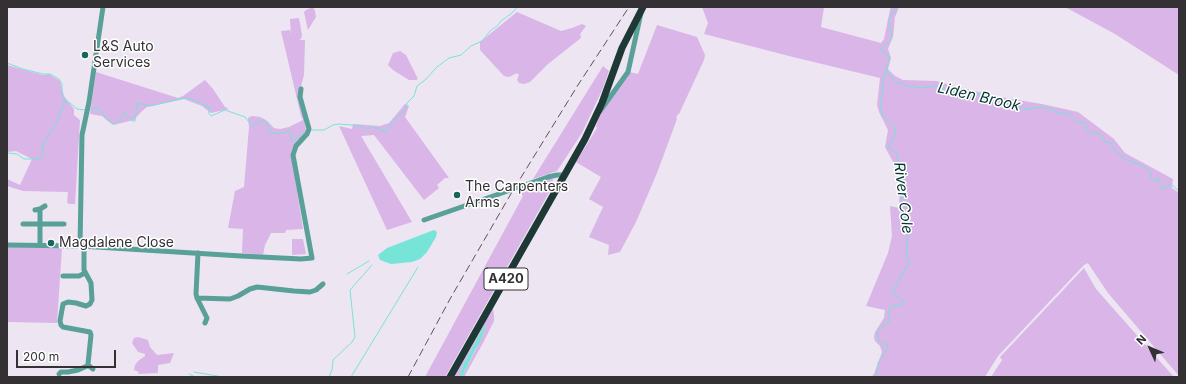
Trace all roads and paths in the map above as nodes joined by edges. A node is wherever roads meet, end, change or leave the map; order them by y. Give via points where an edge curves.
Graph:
1 (103, 7) edge
2 (642, 9) edge
3 (301, 89) dead end
4 (597, 114) junction
5 (564, 176) junction
6 (40, 208) dead end
7 (424, 220) dead end
8 (23, 224) dead end
9 (41, 224) junction
10 (59, 230) dead end
11 (7, 245) edge
12 (40, 245) junction
13 (82, 246) junction
14 (198, 253) junction
15 (85, 273) junction
16 (63, 276) dead end
17 (323, 284) dead end
18 (196, 298) junction
19 (205, 323) dead end
20 (88, 365) junction
21 (93, 369) dead end
22 (59, 374) dead end
23 (450, 377) edge

1 - 13 street via 82,134
2 - 4 highway, A420 via 622,48
2 - 4 street via 628,72
3 - 14 street via 300,97 308,131 296,146 293,155 312,258
4 - 5 highway, A420
5 - 7 street via 557,174
5 - 23 highway, A420
6 - 9 street
8 - 9 street
9 - 10 street via 61,224
9 - 12 street
11 - 12 street
12 - 13 street
13 - 14 street
13 - 15 street
14 - 18 street
15 - 16 street via 79,276
15 - 20 street via 91,283 91,303 86,306 64,303 60,321 63,327 90,332
17 - 18 street via 310,292 257,287 230,299
18 - 19 street via 207,318
20 - 21 street
20 - 22 street

